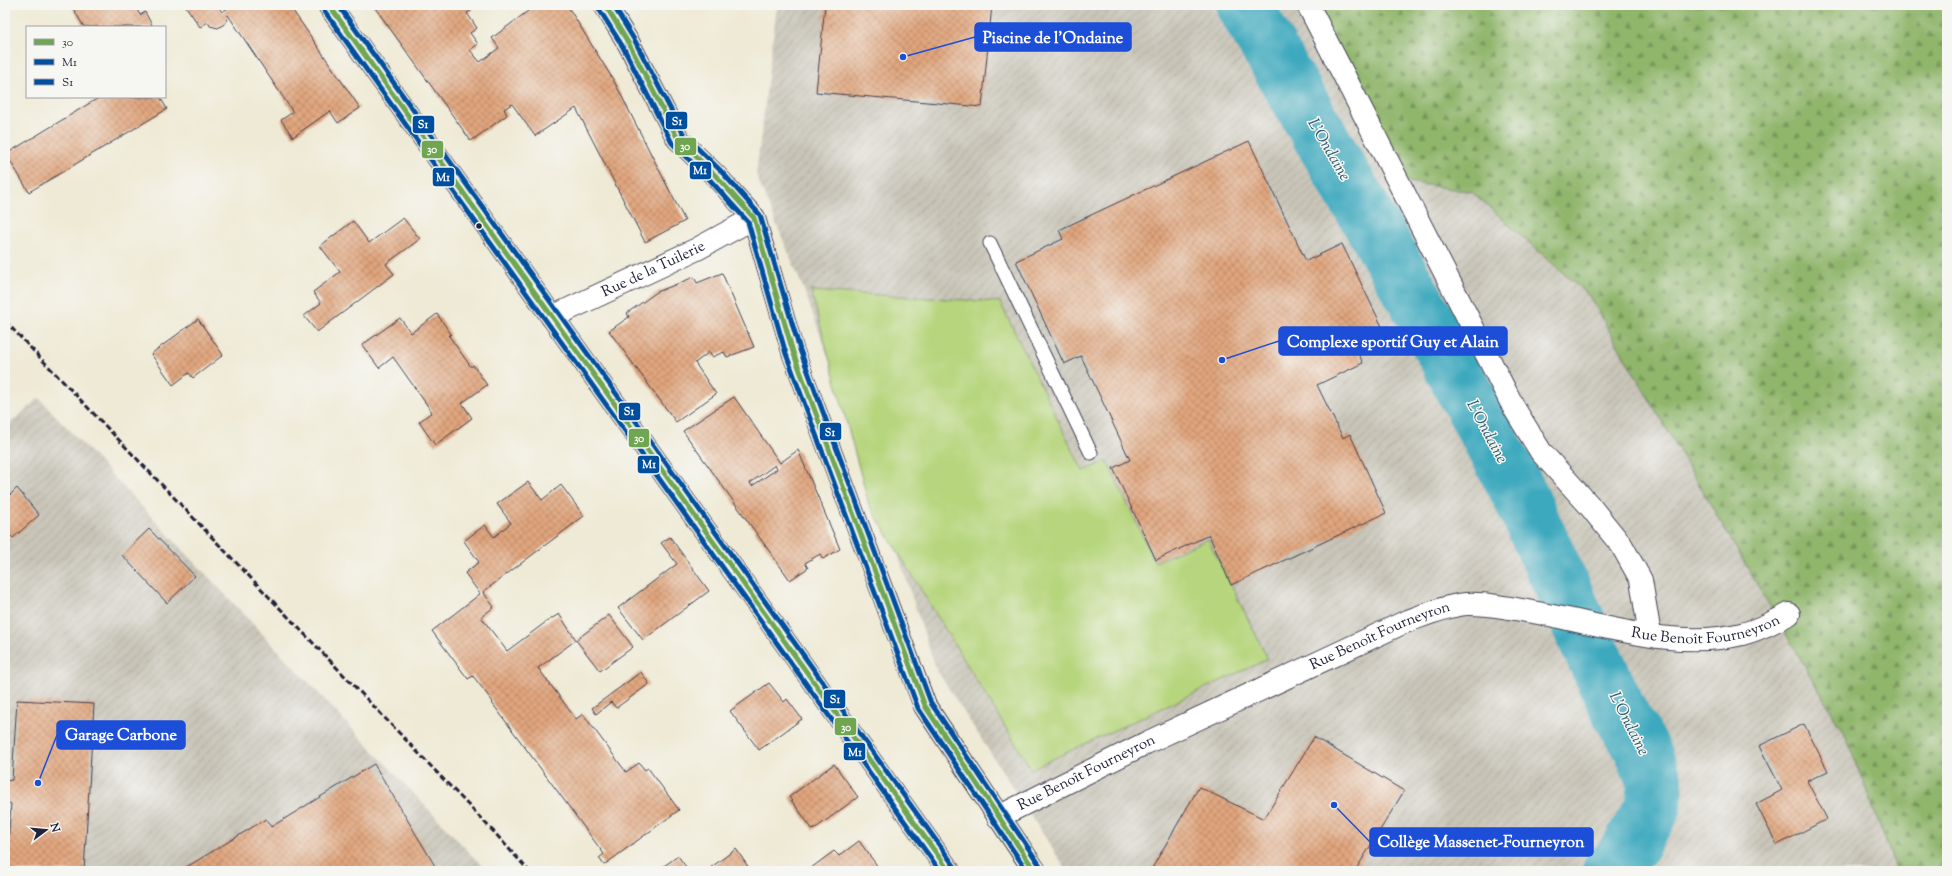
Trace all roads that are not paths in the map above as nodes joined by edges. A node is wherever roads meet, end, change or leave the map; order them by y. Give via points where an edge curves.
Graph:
1 (329, 5) edge
2 (605, 5) edge
3 (1308, 5) edge
4 (754, 218) junction
5 (990, 244) dead end
6 (552, 317) junction
7 (1091, 453) dead end
8 (1789, 614) dead end
9 (1650, 635) junction
10 (998, 817) junction
11 (949, 871) edge
12 (1035, 871) edge

1 - 6 main road
2 - 4 main road via 629,44 678,139
3 - 9 street via 1514,408 1541,452 1622,546 1641,580
4 - 6 street, Rue de la Tuilerie via 697,249
4 - 10 main road via 793,352 925,706
5 - 7 lane
6 - 11 main road
8 - 9 street, Rue Benoît Fourneyron via 1766,626 1716,638 1692,639
9 - 10 street, Rue Benoît Fourneyron via 1508,608 1466,604 1439,609 1405,622 1168,733
10 - 12 main road

